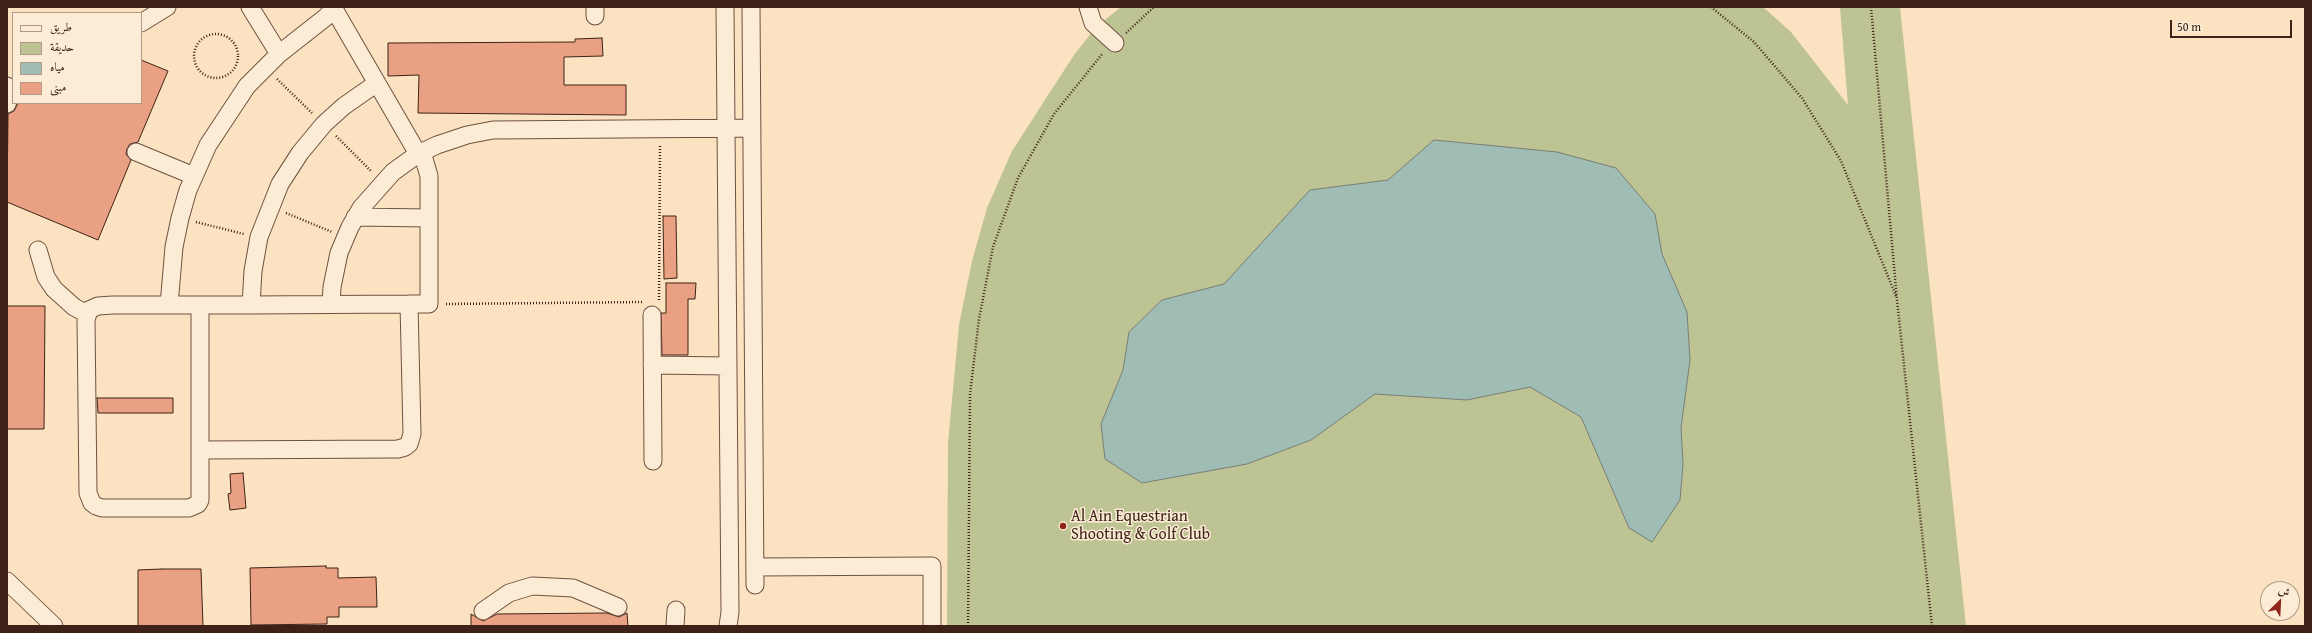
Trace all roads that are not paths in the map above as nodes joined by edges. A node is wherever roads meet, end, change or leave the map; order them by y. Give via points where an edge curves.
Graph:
1 (167, 7) edge
2 (250, 7) edge
3 (725, 7) edge
4 (751, 7) edge
5 (1088, 7) edge
6 (334, 8) edge
7 (142, 22) edge
8 (1115, 43) road end
9 (278, 54) junction
10 (377, 83) junction
11 (7, 86) edge
12 (7, 104) edge
13 (726, 128) junction
14 (752, 128) junction
15 (136, 152) dead end
16 (420, 153) junction
17 (194, 176) junction
18 (355, 217) junction
19 (429, 218) junction
20 (38, 250) dead end
21 (200, 304) junction
22 (331, 304) junction
23 (409, 304) junction
24 (169, 305) junction
25 (251, 305) junction
26 (649, 307) road end
27 (87, 314) junction
28 (652, 365) junction
29 (728, 366) junction
30 (201, 450) junction
31 (653, 461) dead end
32 (755, 567) junction
33 (7, 581) edge
34 (755, 585) dead end
35 (618, 607) dead end
36 (483, 611) dead end
37 (54, 626) edge
38 (728, 626) edge
39 (932, 626) edge

1 - 7 street
2 - 9 street
3 - 13 street
4 - 14 street
5 - 8 street via 1093,23
6 - 9 street
6 - 10 street
9 - 17 street via 234,103 208,145
10 - 16 street
10 - 25 street via 344,106 315,134 293,163 270,207 260,237 253,271
11 - 12 street via 10,95
13 - 14 street
13 - 16 street via 493,130 452,139
13 - 29 street
14 - 32 street
15 - 17 street
16 - 18 street via 382,182
16 - 19 street via 429,176
17 - 24 street via 180,218 174,247
18 - 19 street
18 - 22 street via 345,237 335,270
19 - 23 street via 429,304
20 - 27 street via 44,270 54,289 69,303
21 - 24 street
21 - 25 street
21 - 30 street
22 - 23 street
22 - 25 street
23 - 30 street via 412,434 409,444 398,449
24 - 27 street via 98,306
26 - 28 street
27 - 30 street via 88,492 92,503 102,508 194,506 202,496
28 - 29 street
28 - 31 street
29 - 38 street
32 - 34 street
32 - 39 street via 932,566
33 - 37 street
35 - 36 street via 572,588 532,586 509,592

